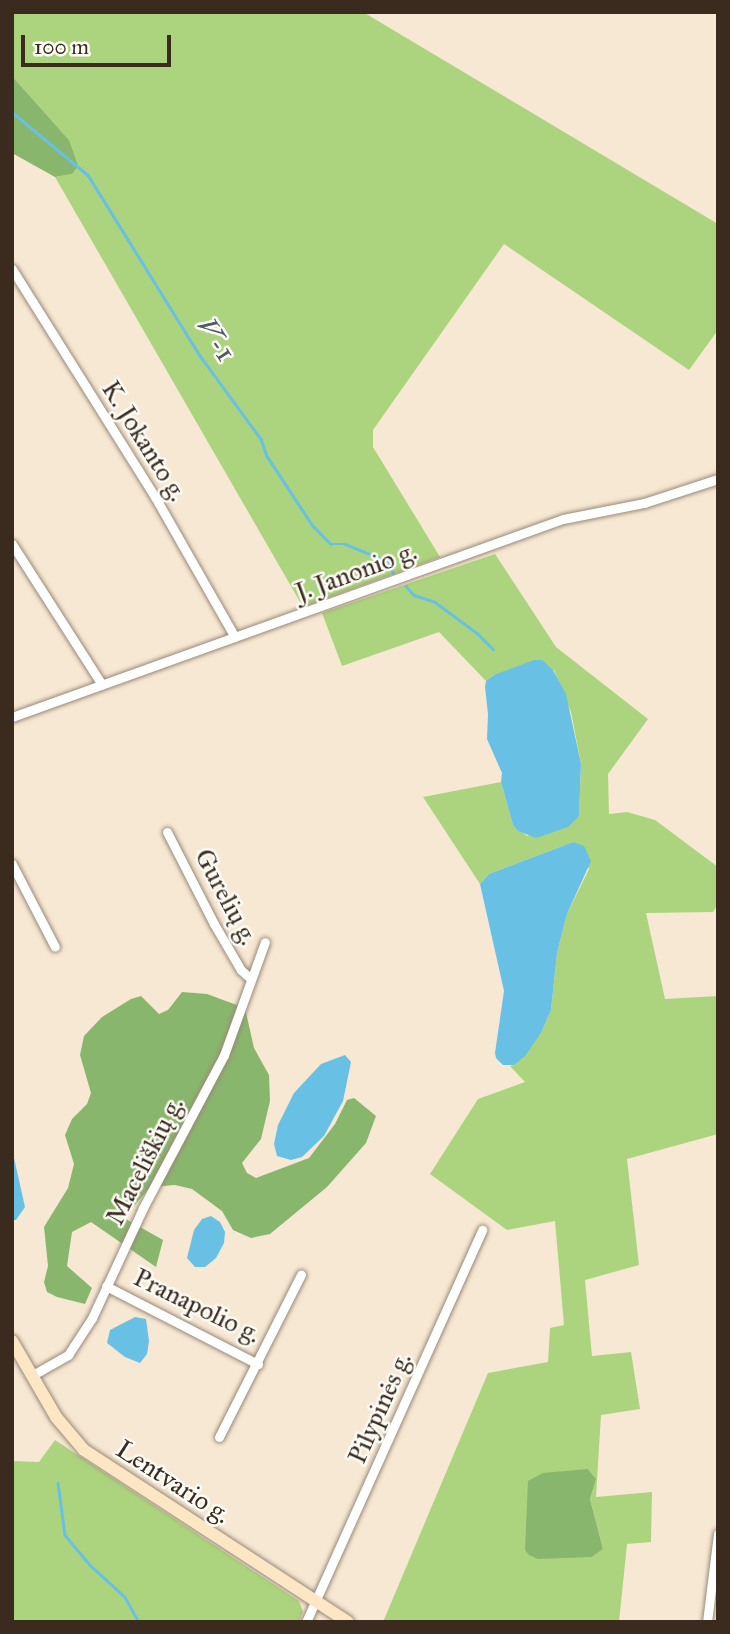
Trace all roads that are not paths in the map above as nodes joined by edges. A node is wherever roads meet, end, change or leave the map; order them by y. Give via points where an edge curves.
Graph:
1 (12, 269) edge
2 (718, 479) edge
3 (12, 544) edge
4 (235, 637) junction
5 (102, 685) junction
6 (12, 717) edge
7 (167, 832) dead end
8 (12, 864) edge
9 (265, 942) dead end
10 (55, 947) dead end
11 (251, 979) junction
12 (482, 1230) dead end
13 (301, 1275) dead end
14 (106, 1286) junction
15 (12, 1341) edge
16 (258, 1364) junction
17 (31, 1377) junction
18 (219, 1437) dead end
19 (718, 1534) edge
20 (315, 1601) junction
21 (306, 1622) edge
22 (348, 1622) edge
23 (707, 1622) edge

1 - 4 street, K. Jokanto g. via 155,497
2 - 4 street, J. Janonio g. via 644,503 563,519
3 - 5 street
4 - 5 street, J. Janonio g.
5 - 6 street, J. Janonio g.
7 - 11 street, Gurelių g. via 214,924
8 - 10 street
9 - 11 street, Maceliškių g.
11 - 14 street, Maceliškių g. via 224,1055
12 - 20 street, Pilypinės g.
13 - 16 street, Pranapolio g.
14 - 16 street, Pranapolio g.
14 - 17 street, Maceliškių g. via 76,1344 58,1362
15 - 17 main road, Lentvario g.
16 - 18 street
17 - 20 main road, Lentvario g. via 56,1417 85,1450
19 - 23 street
20 - 21 street, Pilypinės g.
20 - 22 main road, Lentvario g.

